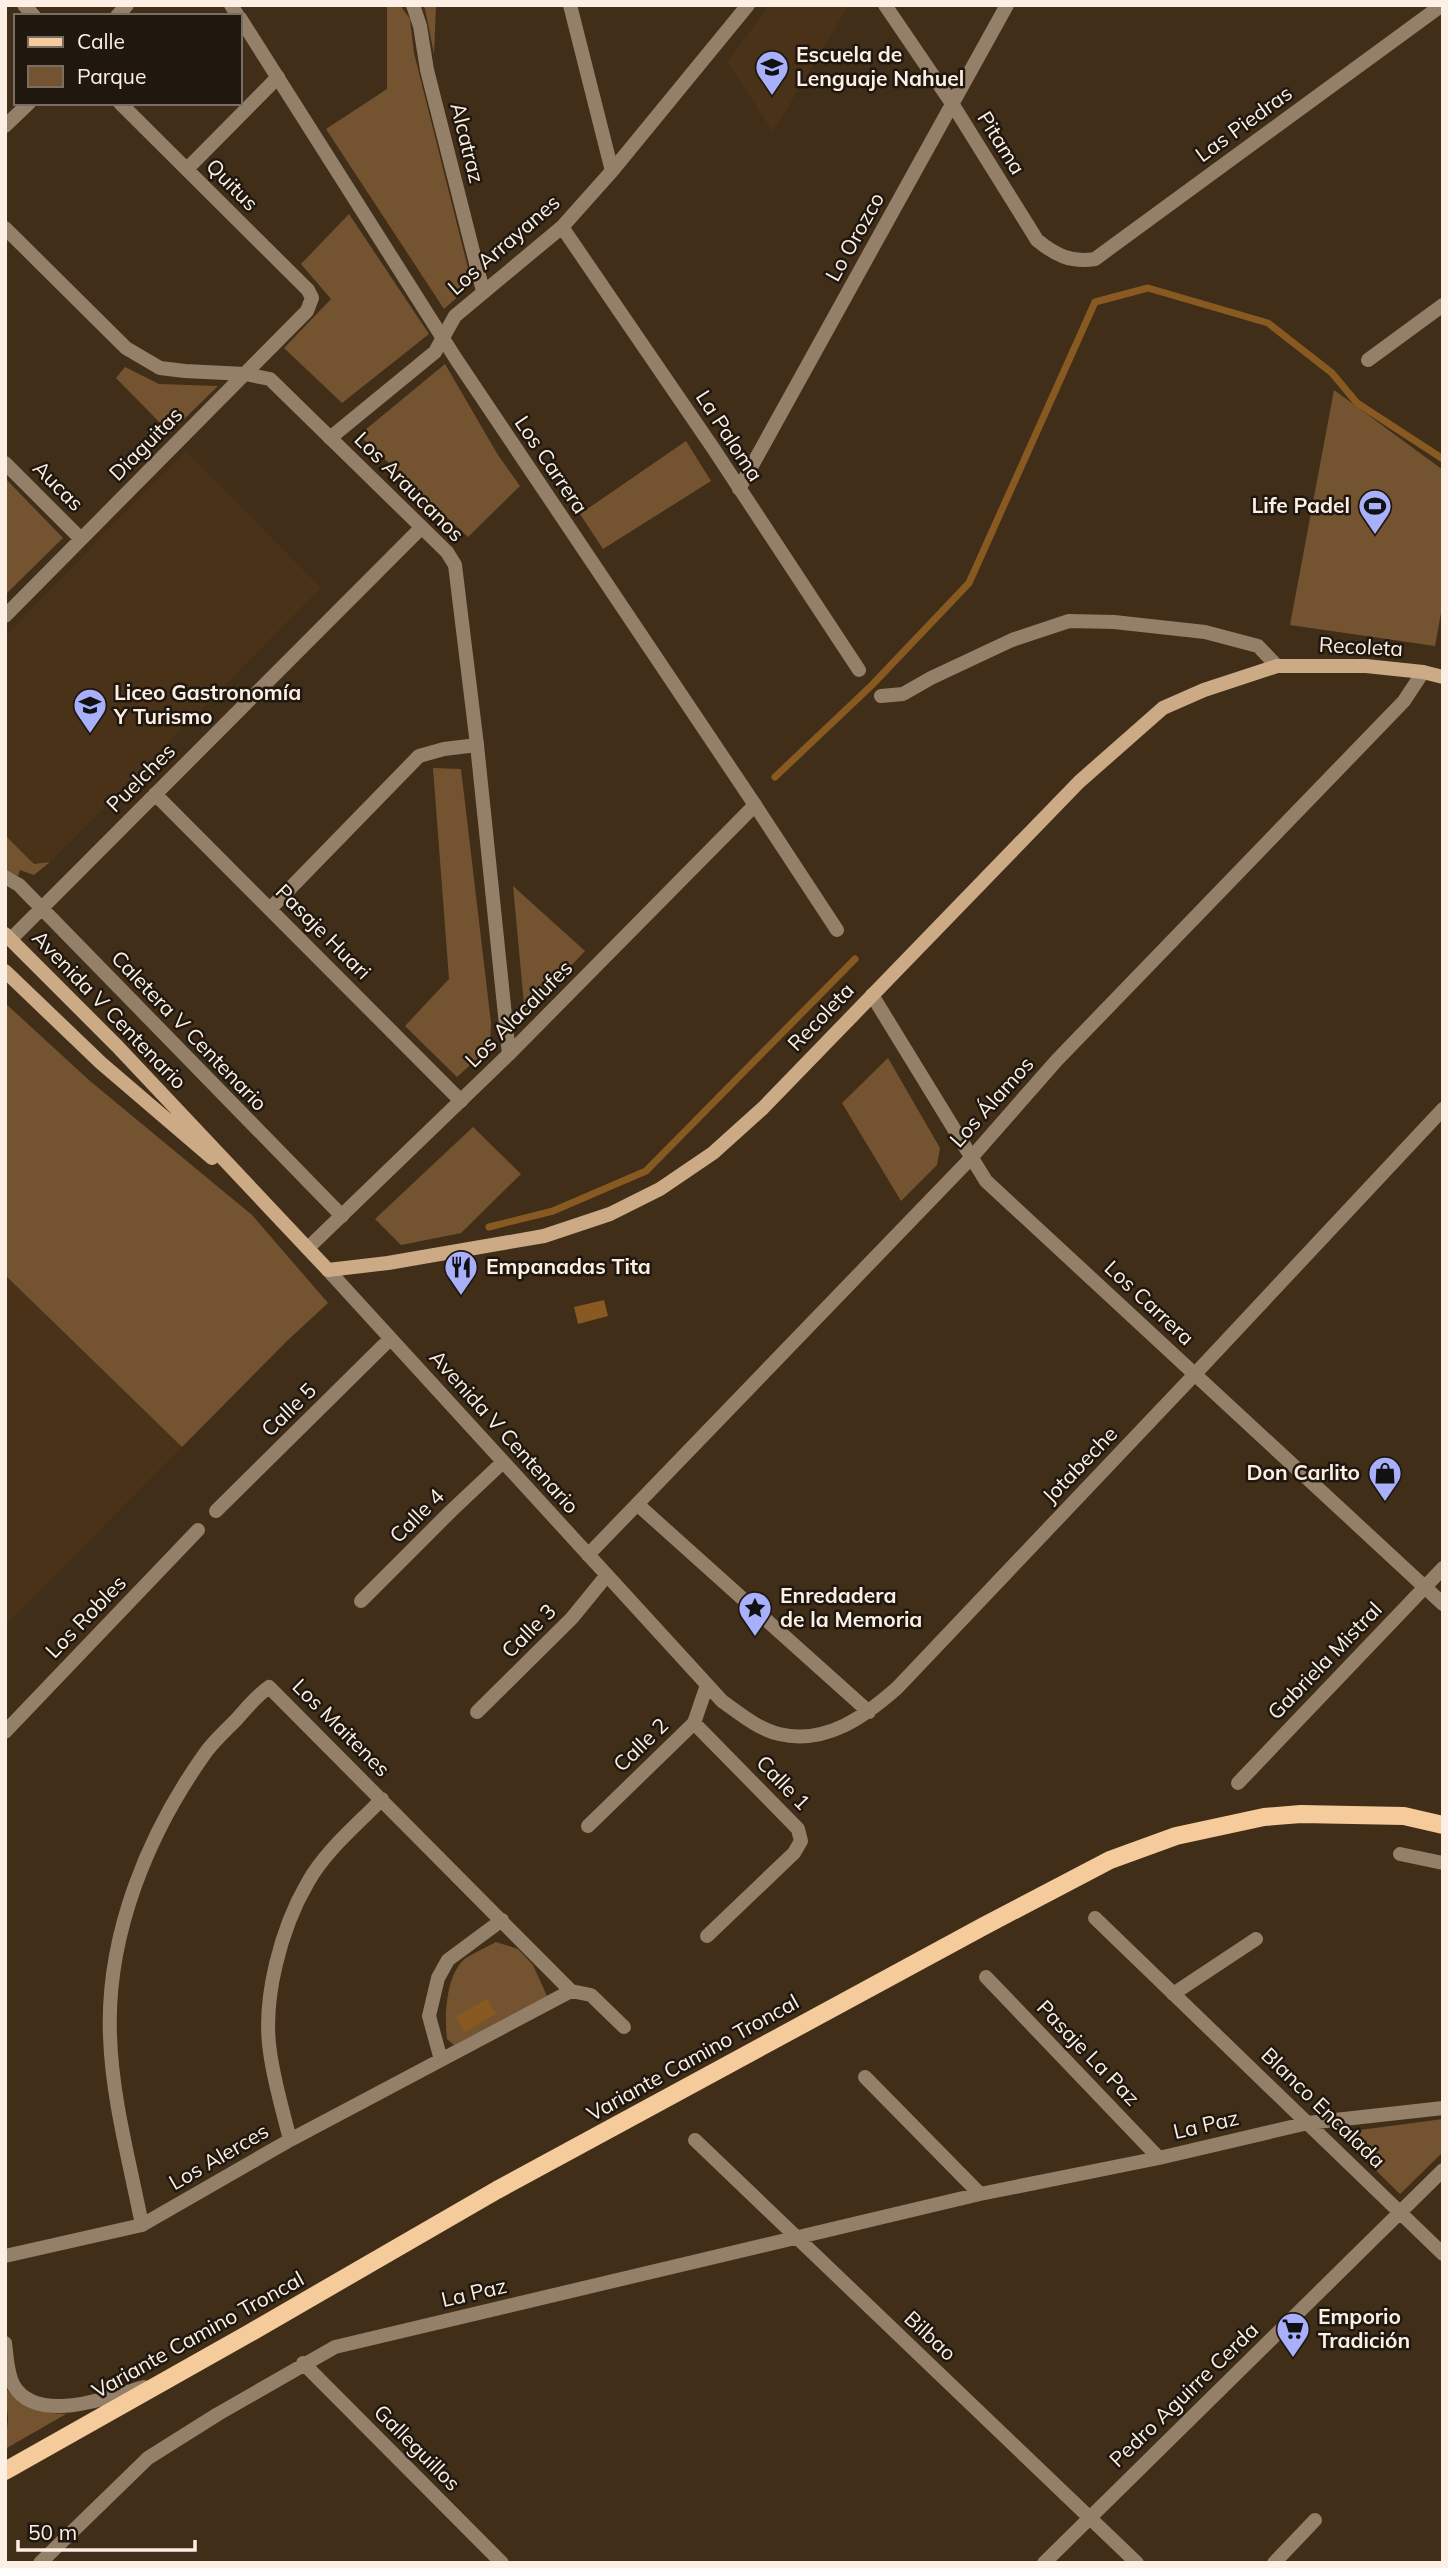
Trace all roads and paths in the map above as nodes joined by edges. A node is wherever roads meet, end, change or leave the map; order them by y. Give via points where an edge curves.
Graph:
1 (413, 5) edge
2 (570, 5) edge
3 (748, 5) edge
4 (885, 5) edge
5 (1007, 5) edge
6 (1442, 5) edge
7 (242, 22) edge
8 (278, 77) junction
9 (27, 105) edge
10 (122, 105) edge
11 (953, 105) junction
12 (5, 126) edge
13 (187, 169) junction
14 (612, 171) junction
15 (562, 227) junction
16 (5, 228) edge
17 (1066, 258) joint
18 (483, 291) junction
19 (312, 298) joint
20 (1443, 305) edge
21 (444, 339) junction
22 (1368, 360) dead end
23 (245, 374) junction
24 (330, 438) junction
25 (5, 463) edge
26 (739, 489) junction
27 (421, 528) junction
28 (81, 539) junction
29 (5, 616) edge
30 (1277, 666) junction
31 (859, 670) dead end
32 (1423, 672) junction
33 (1443, 677) edge
34 (881, 696) dead end
35 (477, 745) junction
36 (155, 794) junction
37 (755, 805) junction
38 (5, 877) edge
39 (270, 909) junction
40 (41, 910) junction
41 (836, 930) dead end
42 (8, 936) edge
43 (5, 971) edge
44 (872, 995) junction
45 (509, 1054) junction
46 (461, 1101) junction
47 (1443, 1110) edge
48 (971, 1158) junction
49 (269, 1207) junction
50 (342, 1216) junction
51 (309, 1248) junction
52 (328, 1270) junction
53 (390, 1339) junction
54 (1195, 1374) junction
55 (503, 1462) junction
56 (637, 1504) junction
57 (216, 1511) dead end
58 (198, 1530) dead end
59 (587, 1555) junction
60 (1443, 1568) edge
61 (607, 1575) junction
62 (1425, 1588) junction
63 (361, 1601) dead end
64 (1443, 1604) edge
65 (707, 1685) junction
66 (477, 1712) dead end
67 (869, 1712) junction
68 (694, 1723) junction
69 (5, 1732) edge
70 (1238, 1783) dead end
71 (383, 1799) junction
72 (1443, 1825) edge
73 (588, 1826) dead end
74 (1401, 1854) dead end
75 (1443, 1863) edge
76 (1095, 1918) dead end
77 (502, 1920) junction
78 (707, 1936) dead end
79 (1256, 1939) dead end
80 (986, 1977) dead end
81 (571, 1991) junction
82 (1173, 1994) junction
83 (624, 2027) dead end
84 (441, 2060) junction
85 (865, 2077) dead end
86 (1443, 2108) edge
87 (1308, 2123) junction
88 (290, 2140) junction
89 (695, 2140) dead end
90 (1159, 2158) junction
91 (1443, 2170) edge
92 (980, 2194) junction
93 (1401, 2213) junction
94 (142, 2225) junction
95 (795, 2238) junction
96 (1443, 2254) edge
97 (5, 2256) edge
98 (5, 2343) edge
99 (303, 2364) junction
100 (8, 2380) edge
101 (159, 2383) junction
102 (5, 2471) edge
103 (1089, 2517) junction
104 (1315, 2520) dead end
105 (40, 2563) edge
106 (502, 2563) edge
107 (1044, 2563) edge
108 (1137, 2563) edge
109 (1274, 2563) edge

1 - 18 street, Alcatraz
2 - 14 street
3 - 14 street, Los Arrayanes
4 - 11 street, Pitama
5 - 11 street, Lo Orozco
6 - 17 street, Las Piedras via 1095,259
7 - 8 street, Los Carrera
8 - 13 street
8 - 21 street, Los Carrera
9 - 12 street
10 - 13 street, Quitus
11 - 17 street, Pitama via 1037,240
11 - 26 street, Lo Orozco
13 - 19 street, Quitus
14 - 15 street, Los Arrayanes
15 - 18 street, Los Arrayanes
15 - 26 street, La Paloma
16 - 23 street, Los Araucanos via 126,348 160,368
18 - 21 street, Los Arrayanes via 454,316
19 - 23 street, Diaguitas via 307,311
20 - 22 street
21 - 24 street, Los Arrayanes via 435,352
21 - 37 street, Los Carrera
23 - 24 street, Los Araucanos via 270,379
23 - 28 street, Diaguitas
24 - 27 street, Los Araucanos
25 - 28 street, Aucas
26 - 31 street, La Paloma
27 - 35 street, Los Araucanos via 455,565
27 - 36 street, Puelches
28 - 29 street, Diaguitas
30 - 32 main road, Recoleta via 1347,665
30 - 34 street via 1258,646 1205,632 1069,621 1012,640 903,694
30 - 44 main road, Recoleta via 1163,708 1079,782
32 - 33 main road, Recoleta
32 - 48 street, Los Álamos via 1404,701 1057,1060
35 - 39 street via 419,756
35 - 45 street, Los Araucanos
36 - 39 street, Pasaje Huari
36 - 40 street, Puelches
37 - 41 street, Los Carrera
37 - 45 street, Los Alacalufes
38 - 40 street, Caletera V Centenario via 19,884
39 - 46 street, Pasaje Huari
40 - 42 street, Puelches
40 - 50 street, Caletera V Centenario
42 - 49 main road, Avenida V Centenario
43 - 49 main road, Avenida V Centenario via 101,1063
44 - 48 street, Los Carrera
44 - 52 main road, Recoleta via 763,1108 713,1153 660,1189 610,1214 544,1236
45 - 46 street, Los Alacalufes
46 - 50 street, Los Alacalufes
47 - 54 street, Jotabeche
48 - 54 street, Los Carrera via 986,1181
48 - 56 street, Los Álamos
49 - 51 main road, Avenida V Centenario
50 - 51 street, Los Alacalufes
51 - 52 main road, Avenida V Centenario
52 - 53 street, Avenida V Centenario
53 - 55 street, Avenida V Centenario
53 - 57 street, Calle 5
54 - 62 street, Los Carrera
54 - 67 street, Jotabeche
55 - 59 street, Avenida V Centenario
55 - 63 street, Calle 4
56 - 59 street, Los Álamos
56 - 67 street
58 - 69 street, Los Robles
59 - 61 street, Avenida V Centenario
60 - 62 street, Gabriela Mistral
61 - 65 street, Avenida V Centenario
61 - 66 street, Calle 3 via 572,1618
62 - 64 street, Los Carrera
62 - 70 street, Gabriela Mistral
65 - 67 street, Jotabeche via 750,1721 779,1734 814,1736 846,1726
65 - 68 street, Calle 2
68 - 73 street, Calle 2
68 - 78 street, Calle 1 via 798,1829 801,1841
71 - 77 street, Los Maitenes
71 - 88 street via 308,1882 281,1946 268,2010 269,2050
71 - 94 street, Los Maitenes via 269,1687 207,1750 170,1809 137,1880 121,1932 110,2033 113,2076
72 - 101 main road, Variante Camino Troncal via 1404,1816 1264,1817 1176,1836 1110,1860 509,2184
74 - 75 street
76 - 82 street, Blanco Encalada
77 - 81 street, Los Maitenes
77 - 84 street via 448,1960 438,1978 429,2017
79 - 82 street
80 - 90 street, Pasaje La Paz
81 - 83 street, Los Maitenes via 591,1995
81 - 84 street, Los Alerces
82 - 87 street, Blanco Encalada
84 - 88 street, Los Alerces
85 - 92 street
86 - 87 street, La Paz
87 - 90 street, La Paz
87 - 93 street, Blanco Encalada
88 - 94 street, Los Alerces
89 - 95 street, Bilbao
90 - 92 street, La Paz
91 - 93 street, Pedro Aguirre Cerda
92 - 95 street, La Paz
93 - 96 street, Blanco Encalada
93 - 103 street, Pedro Aguirre Cerda
94 - 97 street, Los Alerces
95 - 99 street, La Paz via 335,2347
95 - 103 street, Bilbao
98 - 100 street
99 - 105 street, La Paz via 148,2458
99 - 106 street, Galleguillos
100 - 101 street via 32,2403 43,2406 69,2405
101 - 102 main road, Variante Camino Troncal
103 - 107 street, Pedro Aguirre Cerda
103 - 108 street, Bilbao
104 - 109 street

